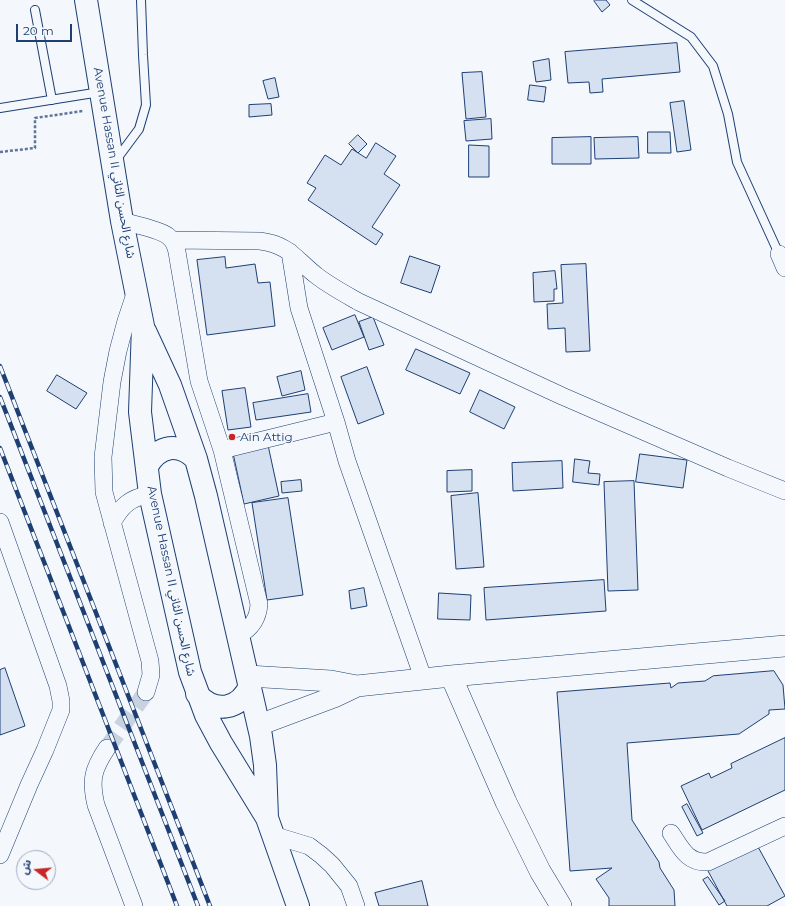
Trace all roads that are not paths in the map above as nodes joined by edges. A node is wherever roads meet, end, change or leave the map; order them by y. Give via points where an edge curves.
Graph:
1 (86, 0) edge
2 (141, 0) edge
3 (632, 0) edge
4 (35, 10) dead end
5 (52, 100) junction
6 (102, 100) junction
7 (0, 108) edge
8 (113, 164) junction
9 (122, 221) junction
10 (172, 240) junction
11 (290, 252) junction
12 (782, 261) edge
13 (136, 291) junction
14 (143, 326) junction
15 (336, 422) junction
16 (222, 450) junction
17 (196, 459) junction
18 (146, 466) junction
19 (785, 491) edge
20 (150, 494) junction
21 (0, 522) edge
22 (112, 523) junction
23 (239, 635) junction
24 (785, 646) edge
25 (451, 676) junction
26 (423, 678) junction
27 (249, 681) junction
28 (357, 686) junction
29 (146, 692) tunnel mouth
30 (197, 694) junction
31 (259, 725) junction
32 (107, 748) tunnel mouth
33 (270, 826) junction
34 (785, 826) edge
35 (671, 833) dead end
36 (0, 855) edge
37 (134, 906) edge
38 (298, 906) edge
39 (356, 906) edge
40 (561, 906) edge

1 - 6 main road, Avenue Hassan II شارع الحسن الثاني
2 - 8 lane via 146,105 139,129
3 - 12 lane via 691,37 713,66 728,114 737,162
4 - 5 lane
5 - 6 lane
5 - 7 lane
6 - 8 main road, Avenue Hassan II شارع الحسن الثاني
8 - 9 main road, Avenue Hassan II شارع الحسن الثاني
9 - 10 street via 163,233
9 - 13 main road, Avenue Hassan II شارع الحسن الثاني
10 - 11 street via 260,241 277,245
10 - 16 street via 177,252 199,381
11 - 15 street via 299,308
11 - 19 street via 332,287 359,302 562,396
13 - 14 main road, Avenue Hassan II شارع الحسن الثاني
13 - 22 street via 118,351 103,457 104,492
14 - 17 main road, Avenue Hassan II شارع الحسن الثاني via 170,385
14 - 18 main road, Avenue Hassan II شارع الحسن الثاني via 140,412
15 - 16 street
15 - 26 street
16 - 23 street via 259,604 256,620
17 - 18 main road via 185,451 172,448 156,454
17 - 23 main road, Avenue Hassan II شارع الحسن الثاني
18 - 20 main road, Avenue Hassan II شارع الحسن الثاني
20 - 22 street via 138,496 127,502
20 - 30 main road, Avenue Hassan II شارع الحسن الثاني
21 - 36 street via 61,701 61,710
22 - 29 street via 150,661 151,675
23 - 27 main road, Avenue Hassan II شارع الحسن الثاني
24 - 25 street
25 - 26 street
25 - 40 street via 506,802 540,871
26 - 28 street
27 - 28 street via 332,682
27 - 30 main road via 242,699 221,707 208,703
27 - 31 main road, Avenue Hassan II شارع الحسن الثاني
28 - 31 street
30 - 33 main road, Avenue Hassan II شارع الحسن الثاني via 221,743
31 - 33 main road, Avenue Hassan II شارع الحسن الثاني
32 - 37 street via 93,776 93,791
33 - 38 main road, Avenue Hassan II شارع الحسن الثاني
33 - 39 street via 309,846 332,865 349,886
34 - 35 street via 708,862 699,862 687,856

